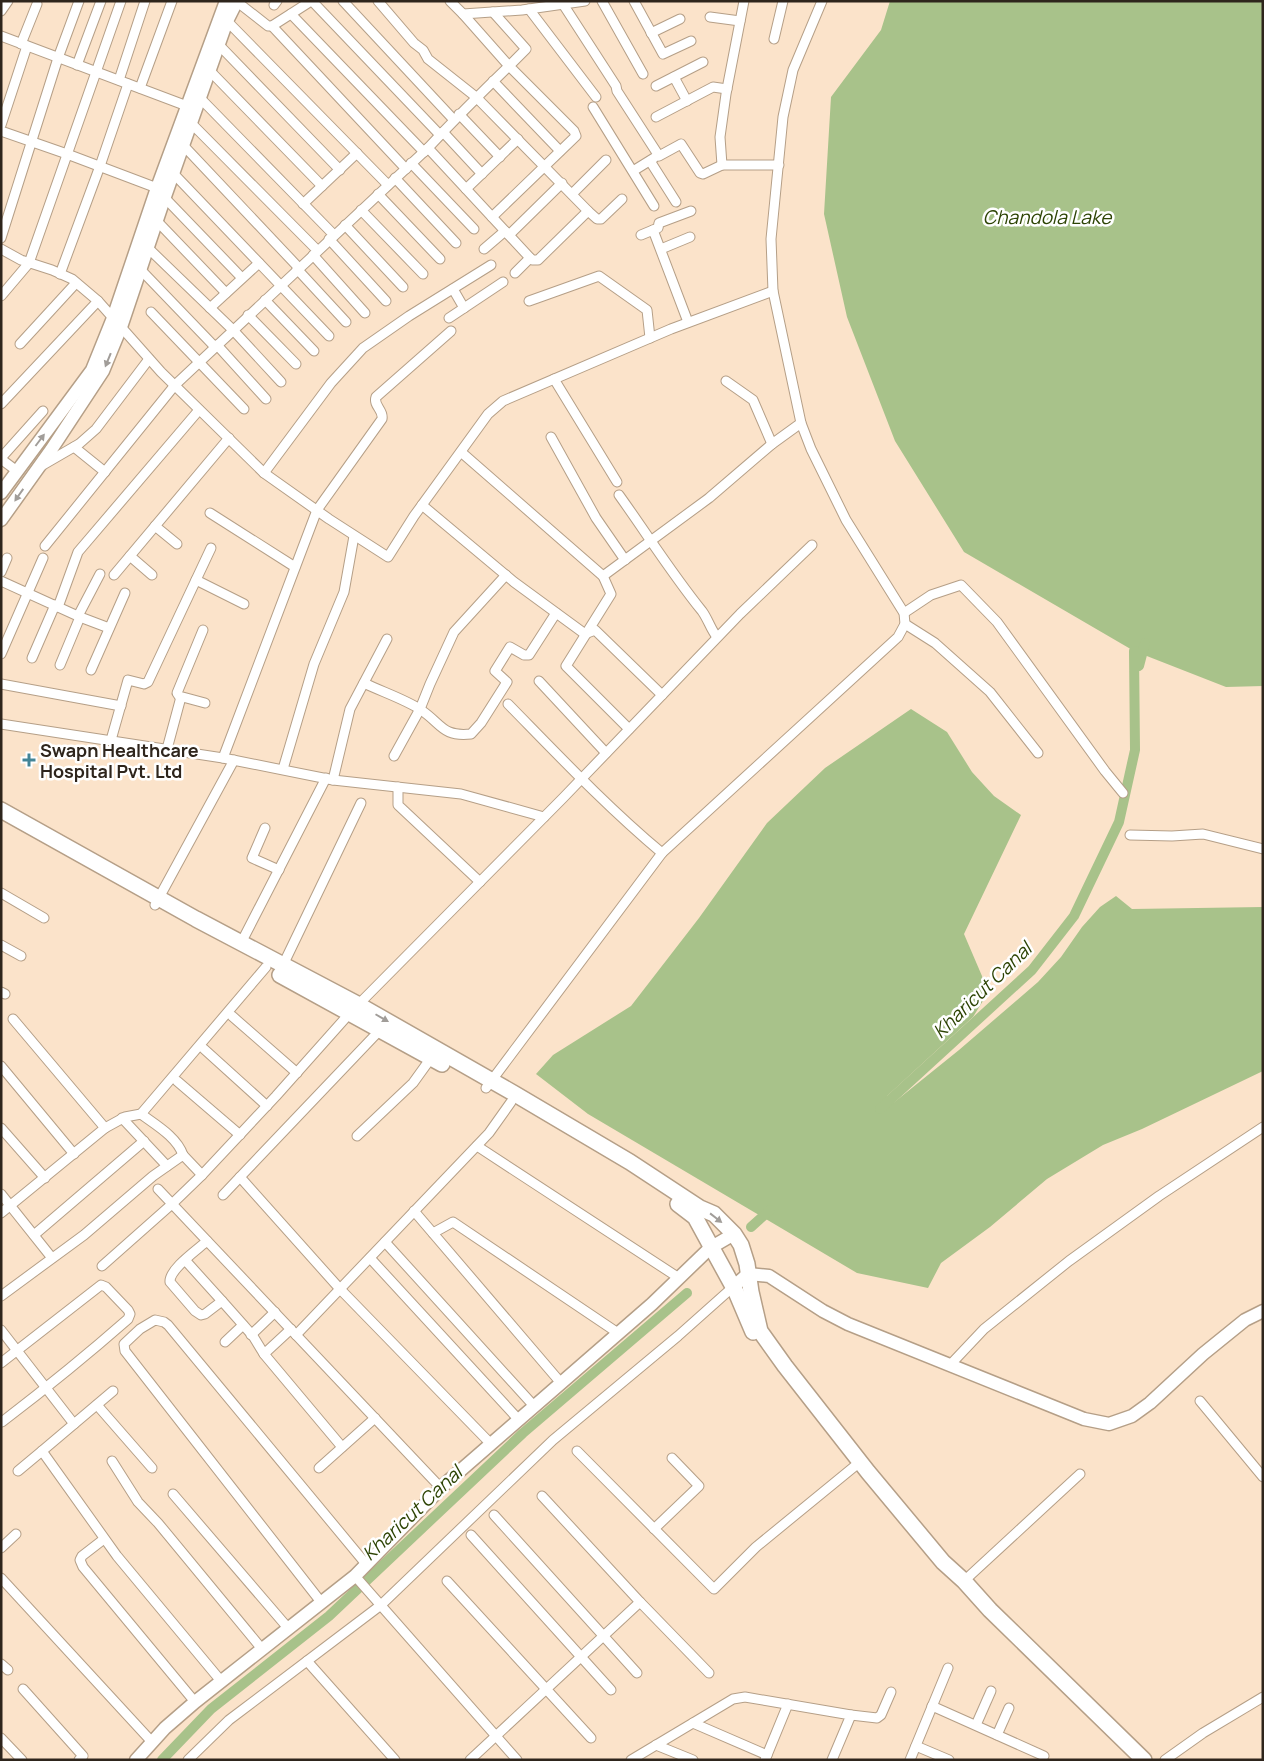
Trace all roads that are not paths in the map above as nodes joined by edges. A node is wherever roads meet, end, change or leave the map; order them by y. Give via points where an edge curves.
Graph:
1 (8, 1) edge
2 (79, 1) edge
3 (101, 1) edge
4 (122, 1) edge
5 (145, 1) edge
6 (172, 1) edge
7 (226, 1) edge
8 (237, 1) edge
9 (311, 1) edge
10 (342, 1) edge
11 (378, 1) edge
12 (450, 1) edge
13 (585, 1) edge
14 (602, 1) edge
15 (634, 1) edge
16 (744, 1) edge
17 (783, 1) edge
18 (822, 1) edge
19 (562, 2) edge
20 (37, 4) dead end
21 (529, 9) junction
22 (1, 11) edge
23 (493, 12) junction
24 (291, 14) junction
25 (463, 14) junction
26 (710, 18) dead end
27 (680, 19) dead end
28 (227, 21) junction
29 (740, 21) junction
30 (272, 26) junction
31 (651, 33) junction
32 (1, 36) edge
33 (774, 39) dead end
34 (691, 41) dead end
35 (24, 45) junction
36 (219, 45) junction
37 (58, 58) junction
38 (703, 62) dead end
39 (77, 65) junction
40 (509, 66) junction
41 (210, 71) junction
42 (96, 72) junction
43 (643, 74) dead end
44 (674, 77) junction
45 (493, 81) junction
46 (123, 82) junction
47 (656, 86) dead end
48 (140, 88) junction
49 (727, 89) junction
50 (476, 97) junction
51 (596, 97) dead end
52 (200, 98) junction
53 (687, 101) junction
54 (187, 106) junction
55 (594, 106) dead end
56 (456, 117) junction
57 (656, 118) dead end
58 (191, 123) junction
59 (1, 125) edge
60 (1, 131) edge
61 (441, 133) junction
62 (518, 140) junction
63 (32, 143) junction
64 (183, 144) junction
65 (426, 150) junction
66 (560, 151) junction
67 (67, 154) junction
68 (357, 154) junction
69 (659, 156) junction
70 (500, 157) junction
71 (606, 160) dead end
72 (650, 161) junction
73 (722, 165) junction
74 (779, 165) junction
75 (100, 166) junction
76 (408, 166) junction
77 (544, 166) junction
78 (340, 170) junction
79 (633, 171) junction
80 (173, 173) junction
81 (482, 174) junction
82 (391, 182) junction
83 (562, 184) junction
84 (322, 186) junction
85 (466, 189) junction
86 (161, 193) junction
87 (378, 194) junction
88 (572, 194) junction
89 (622, 198) dead end
90 (676, 202) dead end
91 (303, 204) junction
92 (654, 206) dead end
93 (361, 210) junction
94 (588, 211) junction
95 (691, 211) dead end
96 (492, 217) junction
97 (156, 220) junction
98 (345, 225) junction
99 (474, 229) dead end
100 (653, 230) junction
101 (507, 233) junction
102 (641, 235) dead end
103 (331, 237) junction
104 (690, 237) dead end
105 (1, 238) edge
106 (456, 243) dead end
107 (147, 248) junction
108 (484, 249) dead end
109 (661, 250) junction
110 (2, 251) edge
111 (315, 252) junction
112 (530, 258) junction
113 (440, 259) dead end
114 (29, 263) junction
115 (258, 263) junction
116 (491, 265) dead end
117 (140, 269) junction
118 (298, 269) junction
119 (515, 273) dead end
120 (60, 274) junction
121 (423, 274) dead end
122 (242, 278) junction
123 (503, 282) dead end
124 (76, 283) junction
125 (280, 286) junction
126 (403, 286) dead end
127 (453, 289) junction
128 (773, 291) junction
129 (226, 293) junction
130 (1, 296) edge
131 (265, 300) junction
132 (386, 300) dead end
133 (98, 301) junction
134 (529, 301) dead end
135 (210, 308) junction
136 (464, 308) junction
137 (151, 312) dead end
138 (365, 313) dead end
139 (248, 315) junction
140 (449, 318) dead end
141 (346, 322) dead end
142 (688, 322) junction
143 (117, 323) junction
144 (233, 330) junction
145 (451, 331) dead end
146 (329, 336) dead end
147 (650, 338) junction
148 (20, 344) dead end
149 (216, 346) junction
150 (314, 351) dead end
151 (149, 359) junction
152 (199, 362) junction
153 (296, 364) dead end
154 (554, 379) junction
155 (726, 381) dead end
156 (281, 382) dead end
157 (174, 385) junction
158 (266, 399) dead end
159 (1, 404) edge
160 (244, 409) dead end
161 (199, 410) junction
162 (42, 411) dead end
163 (800, 423) junction
164 (551, 437) dead end
165 (229, 438) junction
166 (772, 444) junction
167 (74, 447) junction
168 (461, 452) junction
169 (1, 459) edge
170 (39, 467) junction
171 (17, 472) junction
172 (105, 472) junction
173 (264, 474) junction
174 (617, 482) dead end
175 (1, 493) edge
176 (619, 495) dead end
177 (422, 505) junction
178 (317, 510) junction
179 (210, 513) dead end
180 (1, 520) edge
181 (156, 526) junction
182 (354, 536) junction
183 (652, 540) junction
184 (177, 544) dead end
185 (812, 545) dead end
186 (45, 546) dead end
187 (211, 548) dead end
188 (130, 556) junction
189 (7, 558) dead end
190 (43, 558) dead end
191 (625, 560) junction
192 (295, 567) junction
193 (1, 572) edge
194 (100, 574) dead end
195 (114, 575) dead end
196 (152, 575) dead end
197 (506, 575) junction
198 (603, 576) junction
199 (196, 580) junction
200 (1, 581) edge
201 (27, 593) junction
202 (125, 593) dead end
203 (244, 604) dead end
204 (57, 606) junction
205 (556, 613) junction
206 (904, 613) junction
207 (79, 616) junction
208 (905, 624) junction
209 (109, 628) junction
210 (202, 630) dead end
211 (585, 634) junction
212 (717, 637) junction
213 (387, 639) dead end
214 (1, 654) edge
215 (32, 658) dead end
216 (60, 665) dead end
217 (91, 670) dead end
218 (539, 681) dead end
219 (364, 683) junction
220 (1, 684) edge
221 (662, 695) junction
222 (181, 697) junction
223 (205, 703) dead end
224 (508, 704) dead end
225 (121, 706) junction
226 (420, 709) junction
227 (1, 724) edge
228 (629, 729) junction
229 (111, 740) junction
230 (167, 749) junction
231 (1038, 752) dead end
232 (606, 753) junction
233 (394, 756) dead end
234 (222, 758) junction
235 (234, 760) junction
236 (283, 769) junction
237 (330, 779) junction
238 (581, 779) junction
239 (398, 787) junction
240 (1123, 793) dead end
241 (361, 803) dead end
242 (1, 810) edge
243 (544, 817) junction
244 (1, 820) edge
245 (265, 828) dead end
246 (1130, 835) dead end
247 (1263, 849) edge
248 (662, 853) junction
249 (279, 870) junction
250 (480, 882) junction
251 (1, 893) edge
252 (157, 902) junction
253 (44, 918) dead end
254 (241, 943) junction
255 (1, 945) edge
256 (21, 956) dead end
257 (283, 965) junction
258 (266, 967) junction
259 (354, 1009) junction
260 (232, 1016) dead end
261 (13, 1019) dead end
262 (380, 1030) junction
263 (204, 1049) dead end
264 (431, 1058) junction
265 (1, 1066) edge
266 (297, 1073) junction
267 (177, 1081) dead end
268 (488, 1084) junction
269 (511, 1102) junction
270 (267, 1106) junction
271 (141, 1114) junction
272 (122, 1118) junction
273 (1263, 1127) edge
274 (1, 1128) edge
275 (105, 1128) junction
276 (240, 1135) junction
277 (357, 1136) dead end
278 (144, 1141) junction
279 (477, 1146) junction
280 (74, 1154) junction
281 (183, 1155) junction
282 (167, 1166) junction
283 (202, 1175) junction
284 (240, 1177) junction
285 (44, 1178) junction
286 (158, 1188) dead end
287 (1, 1194) edge
288 (223, 1195) dead end
289 (172, 1204) junction
290 (11, 1205) junction
291 (414, 1211) junction
292 (1, 1213) edge
293 (433, 1233) junction
294 (734, 1234) junction
295 (34, 1235) junction
296 (206, 1241) junction
297 (385, 1242) junction
298 (710, 1248) junction
299 (52, 1258) junction
300 (370, 1258) junction
301 (185, 1260) junction
302 (102, 1266) dead end
303 (748, 1274) junction
304 (679, 1278) junction
305 (733, 1287) junction
306 (340, 1289) junction
307 (1, 1296) edge
308 (222, 1301) junction
309 (1263, 1310) edge
310 (275, 1312) junction
311 (244, 1325) junction
312 (1, 1330) edge
313 (294, 1332) junction
314 (618, 1333) junction
315 (251, 1335) junction
316 (224, 1342) dead end
317 (17, 1350) junction
318 (264, 1354) junction
319 (1, 1363) edge
320 (950, 1365) junction
321 (561, 1383) junction
322 (46, 1388) junction
323 (113, 1391) dead end
324 (1200, 1401) dead end
325 (97, 1405) junction
326 (534, 1406) junction
327 (375, 1418) junction
328 (518, 1420) junction
329 (2, 1422) edge
330 (74, 1424) junction
331 (491, 1444) junction
332 (342, 1447) junction
333 (42, 1451) junction
334 (577, 1451) dead end
335 (672, 1458) dead end
336 (112, 1461) dead end
337 (855, 1466) junction
338 (152, 1468) dead end
339 (319, 1468) dead end
340 (18, 1471) dead end
341 (1080, 1474) dead end
342 (1263, 1477) edge
343 (441, 1488) junction
344 (173, 1494) dead end
345 (542, 1496) dead end
346 (494, 1515) dead end
347 (654, 1528) junction
348 (16, 1534) dead end
349 (471, 1535) dead end
350 (104, 1539) junction
351 (1, 1548) edge
352 (366, 1564) junction
353 (355, 1576) junction
354 (1, 1578) edge
355 (447, 1581) dead end
356 (964, 1581) junction
357 (321, 1602) junction
358 (640, 1602) junction
359 (381, 1605) junction
360 (288, 1628) junction
361 (604, 1636) junction
362 (262, 1649) junction
363 (581, 1657) junction
364 (307, 1661) junction
365 (948, 1668) dead end
366 (637, 1673) dead end
367 (709, 1673) dead end
368 (221, 1681) junction
369 (23, 1689) dead end
370 (546, 1690) junction
371 (611, 1690) dead end
372 (990, 1691) dead end
373 (891, 1692) dead end
374 (1263, 1697) edge
375 (195, 1702) junction
376 (788, 1704) junction
377 (932, 1706) junction
378 (1009, 1708) dead end
379 (851, 1715) junction
380 (693, 1723) junction
381 (976, 1726) junction
382 (997, 1735) junction
383 (496, 1736) junction
384 (1, 1738) edge
385 (591, 1738) dead end
386 (152, 1742) junction
387 (656, 1745) junction
388 (916, 1746) junction
389 (1044, 1756) dead end
390 (766, 1757) edge
391 (22, 1760) edge
392 (79, 1760) edge
393 (136, 1760) edge
394 (188, 1760) edge
395 (395, 1760) edge
396 (470, 1760) edge
397 (516, 1760) edge
398 (631, 1760) edge
399 (693, 1760) edge
400 (832, 1760) edge
401 (910, 1760) edge
402 (949, 1760) edge
403 (1134, 1760) edge
404 (1144, 1760) edge
405 (1165, 1760) edge

1 - 22 street
2 - 37 street
3 - 39 street
4 - 42 street
5 - 46 street
6 - 48 street
7 - 54 street
8 - 28 street
8 - 30 street
9 - 24 street
9 - 61 street
10 - 56 street
11 - 50 street via 428,59
12 - 25 street
13 - 19 street
14 - 43 street
15 - 31 street
16 - 29 street
17 - 33 street
18 - 74 street via 793,70 783,118
19 - 21 street
19 - 69 street
20 - 35 street
21 - 23 street
21 - 51 street
23 - 25 street
23 - 40 street via 526,49
24 - 30 street
24 - 65 street
25 - 40 street
26 - 29 street
27 - 31 street
28 - 36 street
28 - 68 street
29 - 49 street
30 - 76 street
31 - 34 street via 662,54
32 - 35 street
35 - 37 street
35 - 59 street
36 - 41 street
36 - 78 street
37 - 39 street
37 - 63 street
38 - 44 street
39 - 42 street
40 - 45 street
40 - 66 street via 574,131 576,136
41 - 52 street
41 - 84 street
42 - 46 street
42 - 67 street
44 - 47 street
44 - 53 street
45 - 50 street
45 - 66 street
46 - 48 street
46 - 75 street
48 - 54 street
49 - 53 street via 713,87
49 - 73 street via 720,137
50 - 56 street
50 - 62 street
52 - 58 street
52 - 91 street
53 - 57 street
54 - 86 street
55 - 79 street
56 - 61 street
56 - 70 street
58 - 64 street
58 - 111 street
60 - 63 street
61 - 65 street
61 - 81 street
62 - 70 street
62 - 77 street
63 - 67 street
63 - 105 street
64 - 80 street
64 - 118 street
65 - 76 street
65 - 85 street
66 - 77 street
67 - 75 street
67 - 114 street
68 - 78 street
68 - 82 street
69 - 72 street
69 - 73 street via 682,144 700,173
70 - 81 street
71 - 88 street
72 - 79 street
72 - 90 street
73 - 74 street
74 - 128 street via 771,239
75 - 86 street
75 - 120 street
76 - 82 street
76 - 99 street
77 - 83 street
77 - 96 street
78 - 84 street
79 - 92 street
80 - 86 street
80 - 115 street
81 - 85 street
82 - 87 street
82 - 106 street
83 - 88 street
83 - 101 street
84 - 91 street
85 - 96 street
86 - 97 street
86 - 122 street
86 - 143 street
87 - 93 street
87 - 113 street
88 - 94 street
89 - 94 street via 601,219
91 - 103 street
93 - 98 street
93 - 121 street
94 - 112 street via 538,260
95 - 100 street via 659,223
96 - 101 street
97 - 107 street
97 - 129 street
98 - 103 street
98 - 126 street
100 - 102 street
100 - 109 street
101 - 108 street
101 - 112 street
103 - 111 street
103 - 132 street
104 - 109 street
107 - 117 street
107 - 135 street
109 - 142 street
110 - 114 street
111 - 118 street
111 - 138 street
112 - 119 street
114 - 120 street
114 - 130 street
115 - 122 street
115 - 125 street
116 - 127 street
117 - 143 street
117 - 149 street
118 - 125 street
118 - 141 street
120 - 124 street
122 - 129 street
123 - 136 street
124 - 133 street
124 - 148 street
125 - 131 street
125 - 146 street
127 - 136 street
127 - 173 street via 384,332 356,354
128 - 142 street
128 - 163 street
129 - 135 street
131 - 139 street
131 - 150 street
133 - 143 street
133 - 159 street
134 - 147 street via 598,276 647,310
135 - 144 street
136 - 140 street
137 - 152 street
139 - 144 street
139 - 153 street
142 - 147 street
143 - 151 street
143 -> 170 street via 103,371
171 -> 143 street via 92,370
144 - 149 street
144 - 156 street
145 - 178 street via 376,397 382,419
147 - 154 street
149 - 152 street
149 - 158 street
151 - 157 street
151 - 167 street via 96,429
152 - 157 street
152 - 160 street
154 - 168 street via 503,401 488,414
154 - 174 street
155 - 166 street via 753,400
157 - 161 street
157 - 172 street
161 - 165 street
161 - 204 street via 78,552
162 - 169 street
163 - 166 street
163 - 206 street via 846,520
164 - 191 street via 596,518
165 - 173 street
165 - 181 street
166 - 183 street via 709,498
167 - 170 street
167 - 172 street
168 - 177 street
168 - 198 street
169 - 171 street
170 -> 180 street
171 - 175 street
172 - 186 street
173 - 178 street
176 - 183 street
177 - 182 street via 388,557
177 - 197 street
178 - 182 street
178 - 192 street
179 - 192 street
181 - 184 street
181 - 188 street
182 - 236 street via 344,592 314,664
183 - 191 street
183 - 212 street
185 - 212 street
187 - 199 street
188 - 195 street
188 - 196 street
189 - 193 street
190 - 201 street
191 - 198 street
192 - 234 street
194 - 207 street
197 - 205 street
197 - 226 street via 454,632
198 - 211 street via 610,594
199 - 203 street
199 - 225 street via 148,682 128,680
200 - 201 street
201 - 204 street
201 - 214 street
202 - 209 street
204 - 207 street
204 - 215 street
205 - 211 street
205 - 226 street via 529,654 524,655 510,647 495,671 507,682 471,734 453,734
206 - 208 street
206 - 240 street via 931,595 961,584 997,622
207 - 209 street
207 - 216 street
208 - 231 street via 935,643 990,692
208 - 248 street via 898,637
209 - 217 street
210 - 222 street via 177,693
211 - 221 street via 595,630
211 - 228 street via 566,666
212 - 221 street
213 - 219 street
218 - 232 street
219 - 226 street
219 - 237 street via 350,709
220 - 225 street
221 - 228 street
222 - 223 street
222 - 230 street
224 - 238 street
225 - 229 street
226 - 233 street
227 - 229 street
228 - 232 street
229 - 230 street
230 - 234 street
232 - 238 street
234 - 235 street
235 - 236 street
235 - 252 street
236 - 237 street
237 - 239 street
237 - 249 street
238 - 243 street
238 - 248 street
239 - 243 street via 461,794
239 - 250 street via 398,805
241 - 257 street
242 - 252 main road
243 - 250 street
244 - 252 main road
245 - 249 street via 252,858
246 - 247 street via 1203,834
248 - 268 street
249 - 254 street
250 - 259 street
251 - 253 street
252 - 254 main road
252 - 258 main road
254 - 257 main road
255 - 256 street
257 - 259 main road
258 - 259 main road
258 - 271 street
259 - 262 main road
259 - 266 street
259 -> 268 main road
260 - 266 street
261 - 275 street
262 - 264 main road
262 - 284 street
263 - 270 street
264 - 268 main road
264 - 277 street via 413,1082
265 - 280 street
266 - 270 street
267 - 276 street
268 - 269 main road
268 -> 294 main road via 630,1162 714,1214
269 - 279 street
269 - 298 main road via 668,1196 694,1217
270 - 276 street
271 - 272 street
271 - 281 street via 175,1140
272 - 275 street
272 - 278 street
273 - 320 street via 1069,1261 984,1330
274 - 285 street
275 - 280 street
276 - 283 street
278 - 282 street
278 - 295 street
279 - 291 street
279 - 304 street
280 - 285 street
281 - 282 street
281 - 283 street
282 - 299 street
283 - 289 street
284 - 288 street
284 - 306 street
285 - 290 street
286 - 289 street
287 - 290 street
289 - 296 street
289 - 302 street
290 - 292 street
290 - 295 street
291 - 293 street
291 - 297 street
293 - 314 street via 453,1222
293 - 321 street
294 - 298 street
294 - 303 main road via 741,1245
295 - 299 street
296 - 301 street
296 - 310 street
297 - 300 street
297 - 326 street
298 - 304 street
298 - 305 main road
299 - 307 street
300 - 306 street
300 - 328 street
301 - 308 street
301 - 308 street via 174,1270 170,1282 195,1311 205,1314
303 - 305 street
303 - 320 street via 769,1276 848,1324
303 - 356 main road via 760,1331 874,1479 943,1562
304 - 314 street
305 - 337 main road via 754,1335
305 - 359 street via 553,1440
306 - 313 street
306 - 331 street
308 - 311 street
309 - 320 street via 1245,1320 1203,1354 1150,1403 1132,1416 1109,1424 1084,1419
310 - 313 street
310 - 315 street
311 - 315 street
311 - 316 street
312 - 317 street
313 - 318 street
313 - 327 street
314 - 321 street
315 - 318 street
317 - 319 street
317 - 322 street
317 - 322 street via 101,1285 106,1286 128,1310 128,1319
318 - 332 street
321 - 326 street
322 - 329 street
322 - 330 street
323 - 325 street
324 - 342 street
325 - 330 street
325 - 338 street
326 - 328 street
327 - 332 street
327 - 343 street
328 - 331 street
330 - 333 street
331 - 343 street
332 - 339 street
333 - 340 street
333 - 350 street
334 - 347 street
335 - 347 street via 699,1486
336 - 362 street via 138,1502
337 - 347 street via 756,1547 714,1588
337 - 403 main road via 938,1566
341 - 356 street
343 - 352 street
344 - 360 street
345 - 358 street
346 - 361 street
348 - 351 street
349 - 363 street
350 - 368 street
350 - 375 street via 82,1556 83,1567
352 - 353 street
352 - 357 street via 168,1325 155,1320 130,1337 124,1344 125,1352
353 - 357 street
353 - 359 street
354 - 386 street
355 - 370 street
356 - 404 main road
357 - 360 street
358 - 361 street
358 - 367 street
359 - 364 street
359 - 383 street
360 - 362 street
361 - 363 street
361 - 366 street
362 - 368 street
363 - 370 street
363 - 371 street
364 - 394 street via 229,1720
364 - 395 street
365 - 377 street
368 - 375 street
369 - 392 street via 83,1756
370 - 383 street
370 - 385 street
372 - 381 street
373 - 379 street via 877,1718
374 - 405 street
375 - 386 street
376 - 379 street
376 - 380 street via 746,1697 734,1700
376 - 390 street
377 - 381 street
377 - 388 street
378 - 382 street
379 - 400 street
380 - 387 street
380 - 390 street
381 - 382 street
382 - 389 street
383 - 396 street
383 - 397 street
384 - 391 street
386 - 393 street
387 - 398 street
387 - 399 street
388 - 401 street
388 - 402 street

